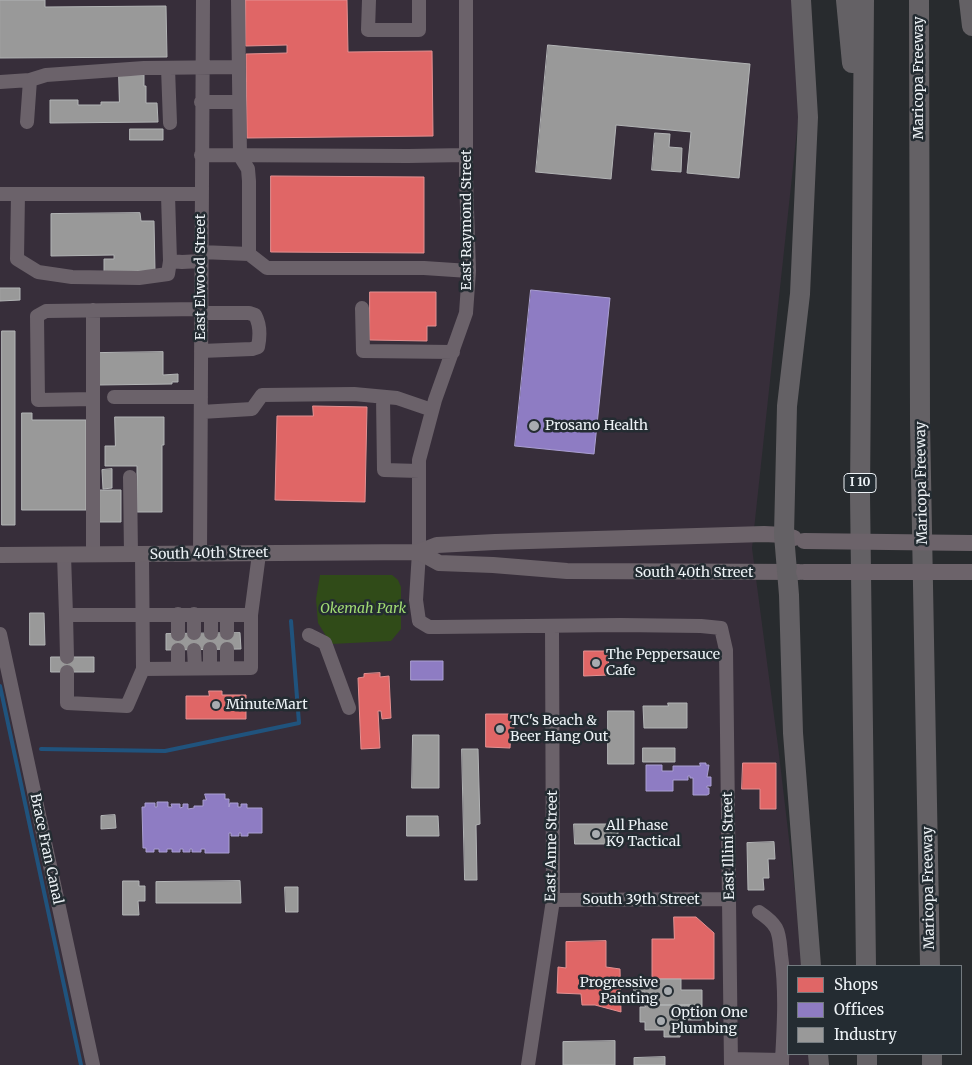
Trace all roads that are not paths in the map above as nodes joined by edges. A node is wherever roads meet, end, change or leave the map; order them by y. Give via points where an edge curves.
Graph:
1 (203, 0) edge
2 (238, 0) edge
3 (369, 0) edge
4 (419, 0) edge
5 (466, 0) edge
6 (801, 0) edge
7 (846, 0) edge
8 (864, 0) edge
9 (918, 0) edge
10 (969, 0) edge
11 (972, 26) edge
12 (239, 67) junction
13 (168, 68) junction
14 (201, 68) junction
15 (30, 80) junction
16 (0, 82) edge
17 (201, 102) junction
18 (239, 102) junction
19 (28, 122) dead end
20 (170, 123) dead end
21 (201, 155) junction
22 (466, 155) junction
23 (240, 156) junction
24 (862, 163) junction
25 (0, 194) edge
26 (18, 194) junction
27 (201, 194) junction
28 (168, 195) junction
29 (249, 254) junction
30 (201, 256) junction
31 (170, 260) junction
32 (469, 271) junction
33 (362, 308) dead end
34 (94, 310) junction
35 (201, 311) junction
36 (201, 350) junction
37 (453, 352) junction
38 (114, 397) dead end
39 (201, 397) junction
40 (384, 397) junction
41 (93, 399) junction
42 (432, 410) junction
43 (201, 412) junction
44 (419, 471) junction
45 (130, 477) dead end
46 (784, 535) junction
47 (972, 543) edge
48 (419, 552) junction
49 (200, 554) junction
50 (258, 554) junction
51 (64, 555) junction
52 (93, 555) junction
53 (137, 555) junction
54 (0, 556) edge
55 (795, 572) junction
56 (972, 572) edge
57 (143, 614) junction
58 (178, 614) junction
59 (194, 614) junction
60 (66, 615) junction
61 (211, 615) junction
62 (227, 615) junction
63 (251, 615) junction
64 (552, 626) junction
65 (210, 633) dead end
66 (227, 633) dead end
67 (0, 634) edge
68 (178, 634) dead end
69 (194, 634) dead end
70 (309, 635) dead end
71 (210, 649) dead end
72 (227, 649) dead end
73 (178, 650) dead end
74 (194, 650) dead end
75 (67, 657) dead end
76 (178, 668) junction
77 (195, 668) junction
78 (210, 668) junction
79 (227, 668) junction
80 (143, 669) junction
81 (67, 672) dead end
82 (349, 708) dead end
83 (729, 899) junction
84 (553, 900) junction
85 (759, 912) dead end
86 (811, 965) edge
87 (866, 965) edge
88 (930, 965) edge
89 (731, 1062) edge
90 (782, 1063) edge
91 (93, 1065) edge
92 (528, 1065) edge

1 - 14 street, East Elwood Street
2 - 12 street
3 - 4 street via 368,30 419,30
5 - 22 street, East Raymond Street
6 - 46 highway via 808,117 800,294 787,406
7 - 24 highway
8 - 24 highway, I 10
9 - 88 highway, Maricopa Freeway via 920,422
10 - 11 highway
12 - 14 street
12 - 18 street
13 - 14 street
13 - 15 street via 46,75
13 - 20 street
14 - 17 street, East Elwood Street
15 - 16 street
15 - 19 street
17 - 18 street
17 - 21 street, East Elwood Street
18 - 23 street
21 - 23 street
21 - 27 street, East Elwood Street
22 - 23 street
22 - 32 street, East Raymond Street
23 - 29 street via 248,169 250,181
24 - 87 highway, I 10 via 860,494
25 - 26 street
26 - 28 street
26 - 31 street via 16,259 38,272 72,277 139,278 168,274
27 - 28 street
27 - 30 street, East Elwood Street
28 - 31 street
29 - 30 street
29 - 32 street via 267,268
30 - 31 street via 182,262
30 - 35 street, East Elwood Street
32 - 37 street, East Raymond Street via 466,313
33 - 37 street via 363,351
34 - 35 street
34 - 41 street
34 - 41 street via 46,311 37,316 38,400
35 - 36 street, East Elwood Street
35 - 36 street via 255,315 259,341 258,347 252,349
36 - 39 street, East Elwood Street
37 - 42 street, East Raymond Street
38 - 39 street
39 - 43 street, East Elwood Street
40 - 42 street
40 - 43 street via 354,394 262,395 252,409
40 - 44 street via 384,470
41 - 52 street
42 - 44 street, East Raymond Street
43 - 49 street, East Elwood Street
44 - 48 street, East Raymond Street
45 - 53 street
46 - 47 main road, South 40th Street, bridge via 804,541
46 - 48 main road, South 40th Street via 495,542 437,545
46 - 55 highway
48 - 50 main road, South 40th Street
48 - 55 main road, South 40th Street via 438,563 567,571
48 - 64 street via 417,612 419,621 428,627
49 - 50 main road, South 40th Street
49 - 53 main road, South 40th Street
50 - 63 street
51 - 52 main road, South 40th Street
51 - 54 main road, South 40th Street
51 - 60 street
52 - 53 main road, South 40th Street
53 - 57 street
55 - 56 main road, South 40th Street, bridge
55 - 86 highway via 789,596 794,743
57 - 58 street
57 - 60 street
57 - 80 street
58 - 59 street
58 - 68 street
59 - 61 street
59 - 69 street
60 - 75 street
61 - 62 street
61 - 65 street
62 - 63 street
62 - 66 street
63 - 79 street via 251,668
64 - 83 street, East Illini Street via 721,628 726,650
64 - 84 street, East Anne Street
67 - 91 street, Brace Fran Canal
70 - 82 street via 324,643
71 - 78 street
72 - 79 street
73 - 76 street
74 - 77 street
76 - 77 street
76 - 80 street
77 - 78 street
78 - 79 street
80 - 81 street via 128,706 67,703
83 - 84 street, South 39th Street
83 - 89 street, East Illini Street
84 - 92 street, East Anne Street
85 - 90 street via 776,929 780,939 784,976
89 - 90 street

